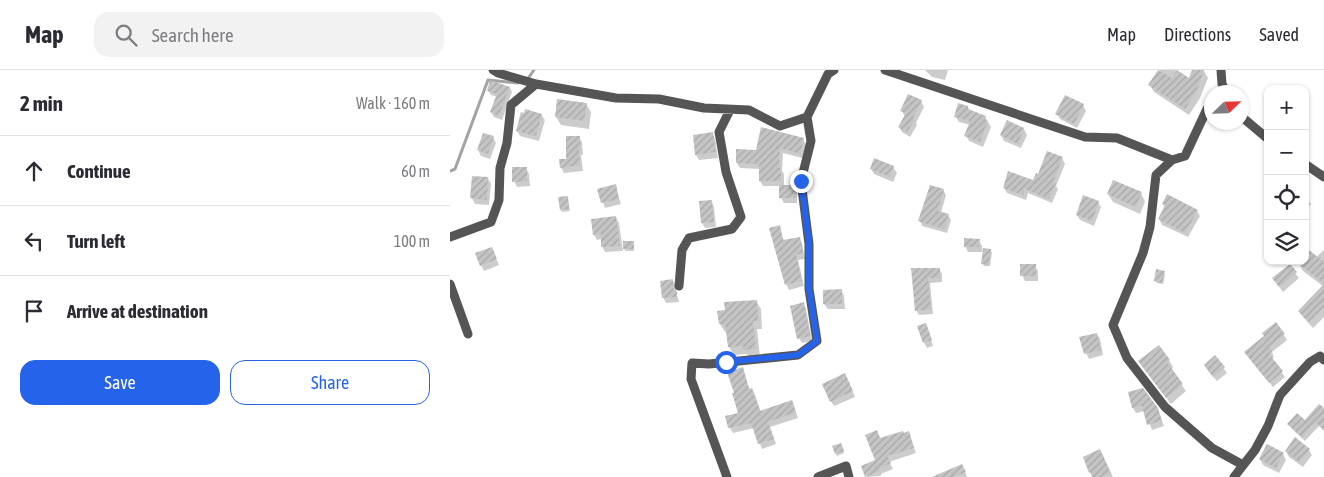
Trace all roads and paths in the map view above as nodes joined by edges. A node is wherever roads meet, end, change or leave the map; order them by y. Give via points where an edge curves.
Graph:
1 (493, 70) edge
2 (834, 70) edge
3 (885, 70) edge
4 (1220, 70) edge
5 (536, 84) junction
6 (1222, 85) edge
7 (730, 110) junction
8 (1204, 115) edge
9 (807, 117) junction
10 (1249, 123) edge
11 (1264, 136) edge
12 (1172, 160) junction
13 (1309, 167) edge
14 (1324, 177) edge
15 (450, 237) edge
16 (450, 284) edge
17 (679, 286) dead end
18 (468, 334) dead end
19 (1324, 360) edge
20 (1243, 465) junction
21 (727, 477) edge
22 (818, 477) edge
23 (850, 477) edge
24 (1234, 477) edge

1 - 5 street
2 - 9 street via 828,74
3 - 12 street via 1085,136 1117,138
4 - 6 street
5 - 7 street via 616,98 659,99
5 - 15 street via 511,105 507,143 500,168 499,200 491,222
7 - 9 street via 749,110 780,126
7 - 17 street via 719,132 726,172 741,217 732,229 689,238 682,250
8 - 12 street via 1185,156
9 - 21 street via 811,141 801,181 809,244 809,289 817,341 798,355 692,363 691,380
10 - 11 street
12 - 20 street via 1156,175 1150,227 1143,253 1113,325 1127,358 1165,406 1212,448
13 - 14 street
16 - 18 street
19 - 20 street via 1320,356 1310,362 1280,394 1268,426
20 - 24 street
22 - 23 street via 846,466

